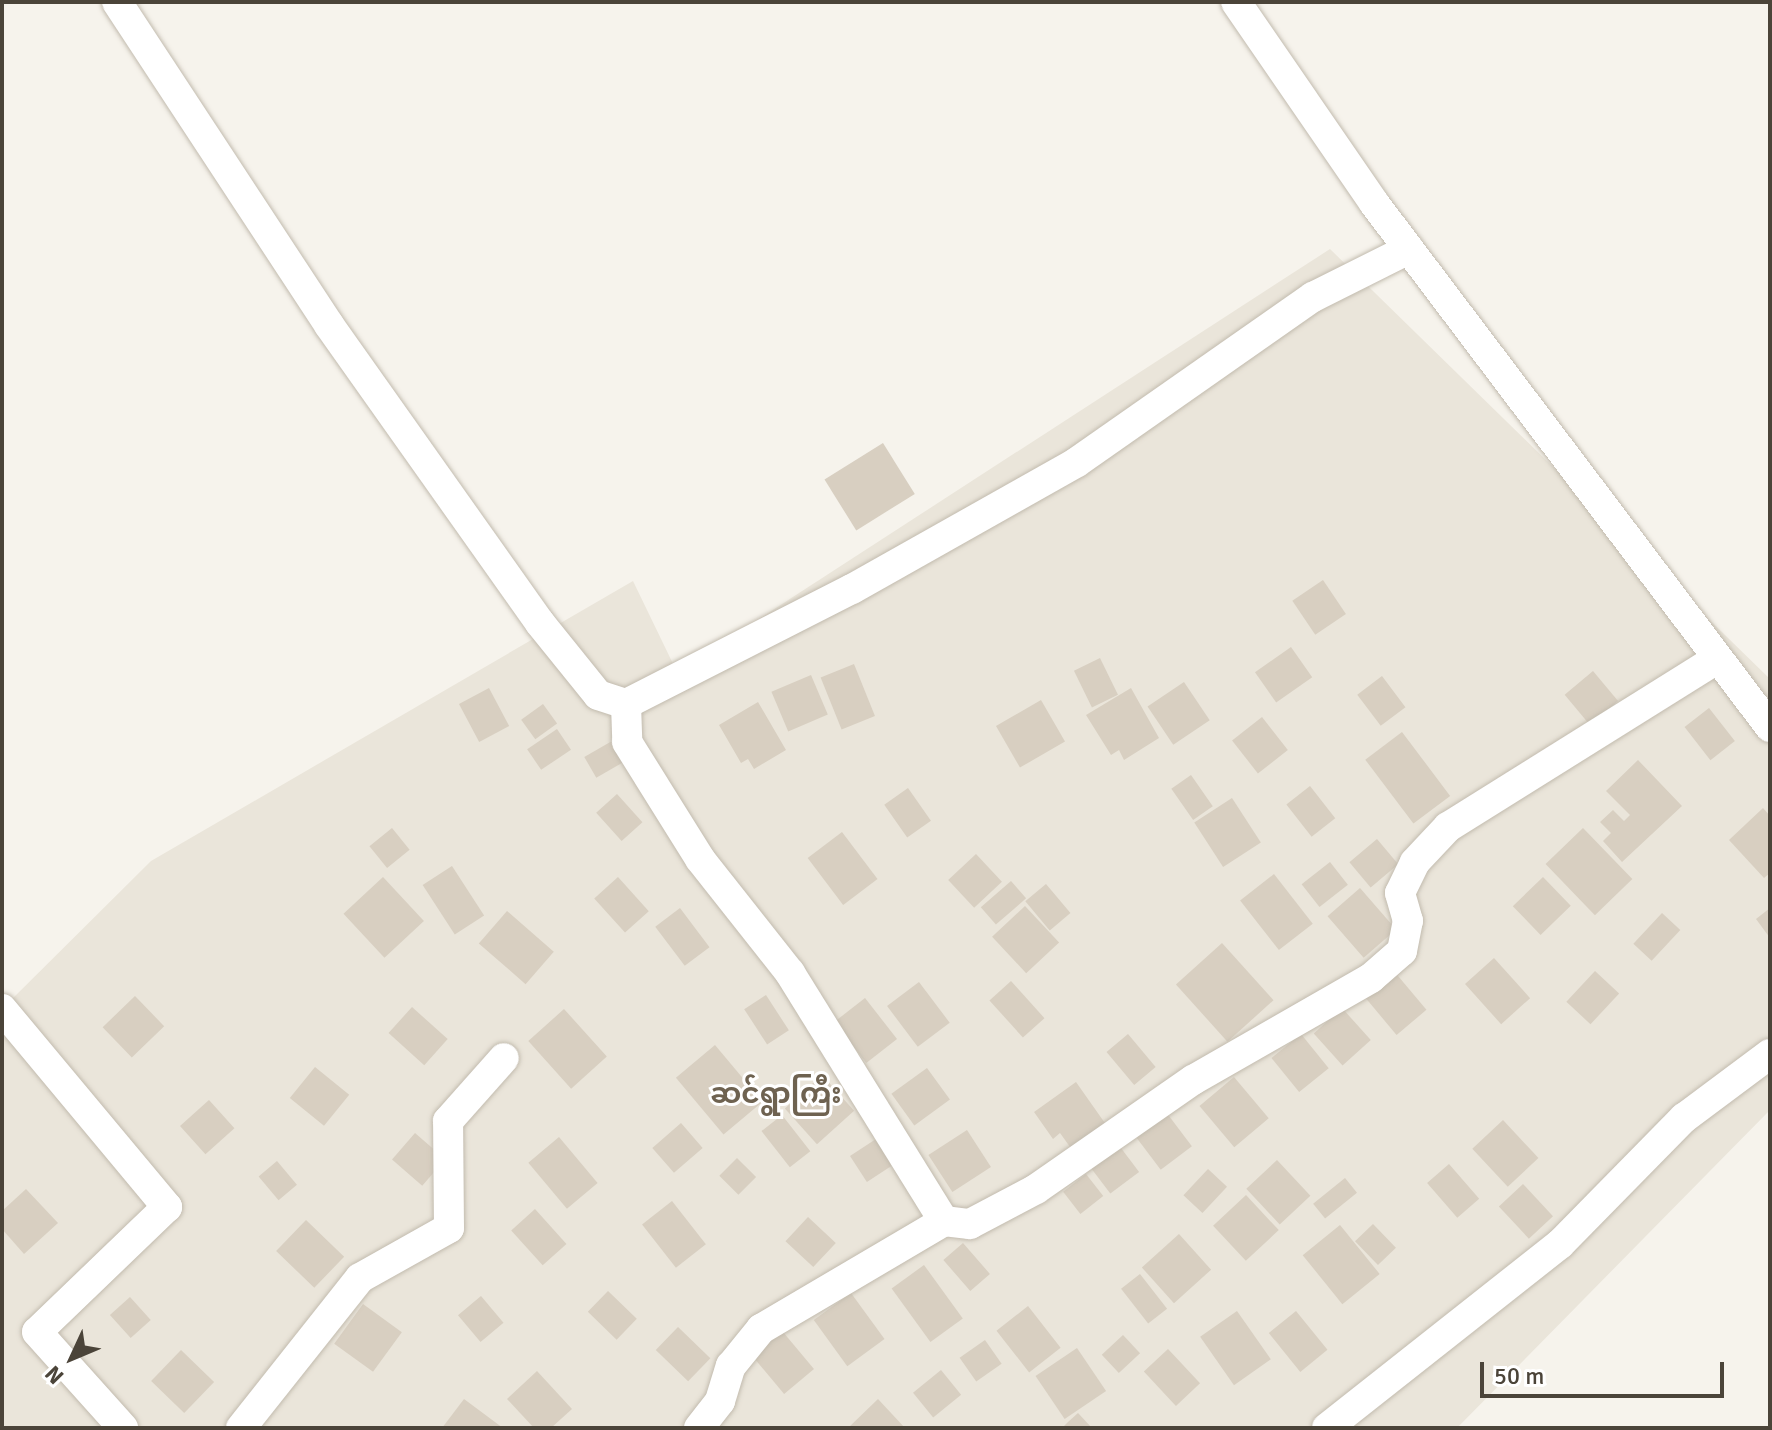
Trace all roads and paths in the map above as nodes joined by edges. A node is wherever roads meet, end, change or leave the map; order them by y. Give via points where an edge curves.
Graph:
1 (117, 2) edge
2 (1236, 2) edge
3 (1409, 249) junction
4 (1717, 659) junction
5 (626, 704) junction
6 (1770, 727) edge
7 (2, 1009) edge
8 (1770, 1054) edge
9 (504, 1058) dead end
10 (944, 1221) junction
11 (123, 1428) edge
12 (241, 1428) edge
13 (699, 1428) edge
14 (1327, 1428) edge

1 - 5 street via 329,325 540,623 598,695
2 - 3 street
3 - 4 street
3 - 5 street via 1313,297 1077,462 852,589
4 - 6 street
4 - 10 street via 1448,827 1415,862 1400,893 1408,921 1402,951 1371,978 1193,1080 1036,1189 970,1224
5 - 10 street via 627,742 700,859 790,973
7 - 11 street via 167,1207 37,1332
8 - 14 street via 1684,1118 1560,1244
9 - 12 street via 448,1121 449,1228 360,1278
10 - 13 street via 761,1329 731,1366 720,1401

